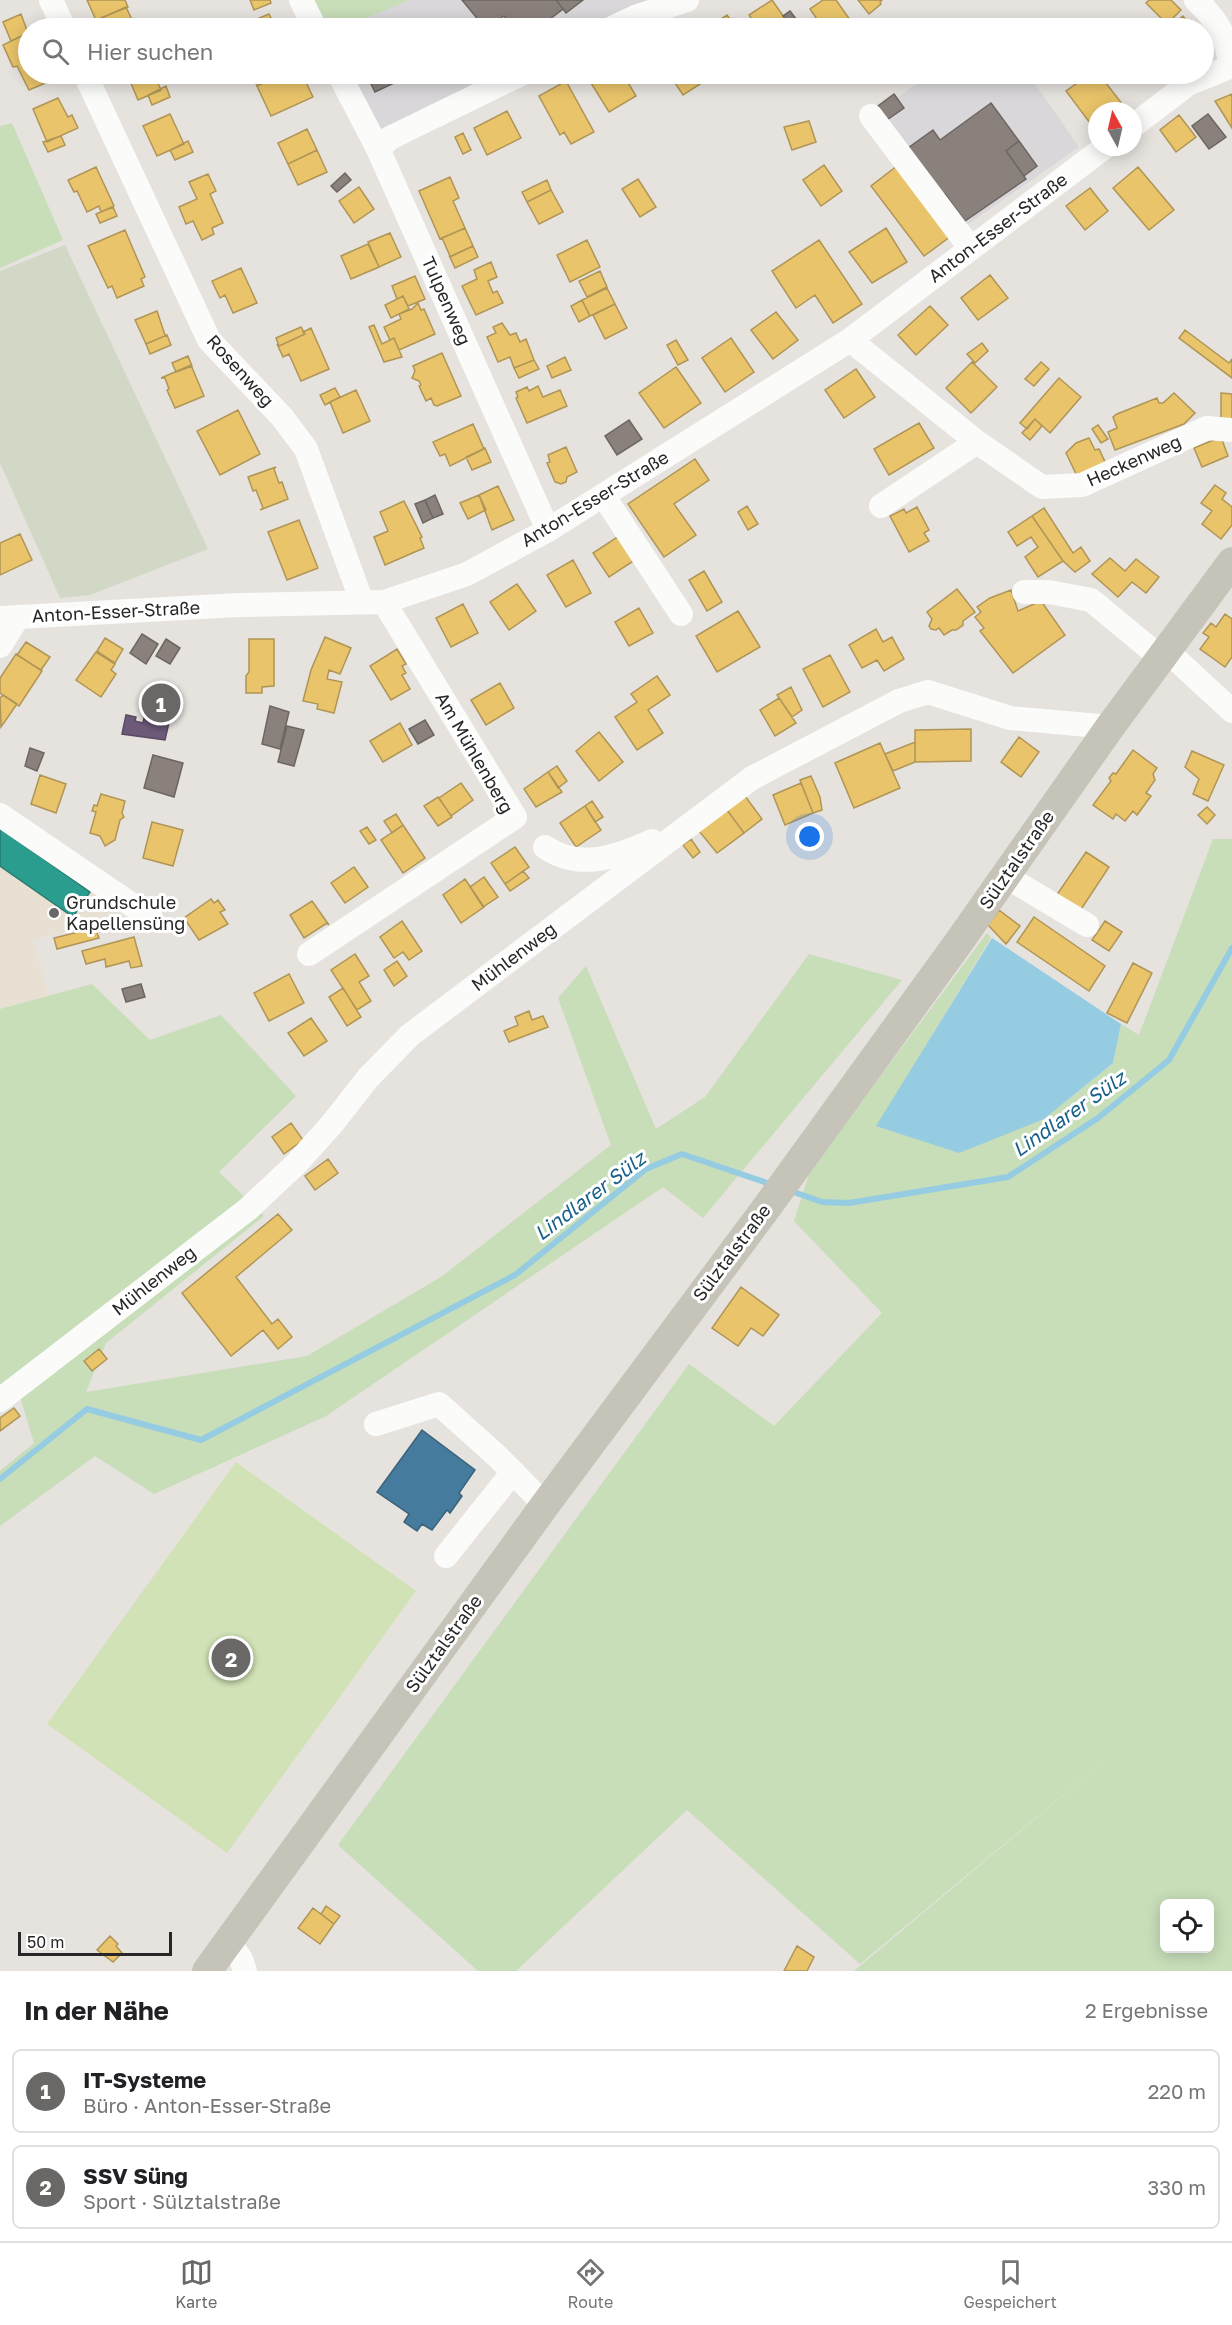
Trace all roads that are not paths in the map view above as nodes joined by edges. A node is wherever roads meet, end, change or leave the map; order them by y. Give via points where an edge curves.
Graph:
1 (51, 0) edge
2 (301, 0) edge
3 (687, 0) edge
4 (1196, 0) edge
5 (59, 18) edge
6 (310, 18) edge
7 (633, 18) edge
8 (1232, 66) edge
9 (1214, 73) edge
10 (90, 84) edge
11 (344, 84) edge
12 (501, 84) edge
13 (1188, 84) edge
14 (871, 116) dead end
15 (1142, 119) edge
16 (378, 149) junction
17 (1093, 156) edge
18 (971, 249) junction
19 (850, 340) junction
20 (1232, 430) edge
21 (977, 442) junction
22 (603, 495) junction
23 (881, 506) dead end
24 (548, 530) junction
25 (1232, 562) edge
26 (1024, 592) dead end
27 (373, 602) junction
28 (681, 614) dead end
29 (9, 618) edge
30 (0, 646) edge
31 (1164, 654) junction
32 (1232, 711) edge
33 (1110, 727) junction
34 (0, 815) edge
35 (672, 838) junction
36 (544, 847) dead end
37 (1005, 876) junction
38 (151, 918) dead end
39 (1087, 925) dead end
40 (309, 954) dead end
41 (0, 1400) edge
42 (376, 1424) dead end
43 (513, 1472) junction
44 (544, 1505) junction
45 (446, 1556) dead end
46 (228, 1941) junction
47 (207, 1971) edge
48 (245, 1971) edge

1 - 5 street
2 - 6 street
3 - 7 street
4 - 8 street via 1215,18
8 - 9 street
10 - 27 street, Rosenweg via 209,340 282,417 306,449
11 - 16 street, Tulpenweg
12 - 16 street via 390,138
13 - 15 street
14 - 18 street
16 - 24 street, Tulpenweg
17 - 18 street, Anton-Esser-Straße
18 - 19 street, Anton-Esser-Straße
19 - 21 street, Heckenweg
19 - 22 street, Anton-Esser-Straße
20 - 21 street, Heckenweg via 1207,428 1082,485 1042,487
21 - 23 street
22 - 24 street, Anton-Esser-Straße
22 - 28 street
24 - 27 street, Anton-Esser-Straße via 467,574
25 - 31 main road, Sülztalstraße
26 - 31 street via 1091,600
27 - 29 street, Anton-Esser-Straße
27 - 40 street, Am Mühlenberg via 515,817
29 - 30 street
31 - 32 street
31 - 33 main road, Sülztalstraße
33 - 35 street, Mühlenweg via 1010,718 928,692 899,701 752,778
33 - 37 main road, Sülztalstraße
34 - 38 street
35 - 36 street via 593,861 565,857
35 - 41 street, Mühlenweg via 410,1035 368,1078 297,1163 248,1209
37 - 39 street
37 - 44 main road, Sülztalstraße via 767,1207
42 - 43 street via 439,1404
43 - 44 street
43 - 45 street
44 - 46 main road, Sülztalstraße
46 - 47 main road, Sülztalstraße
46 - 48 street

